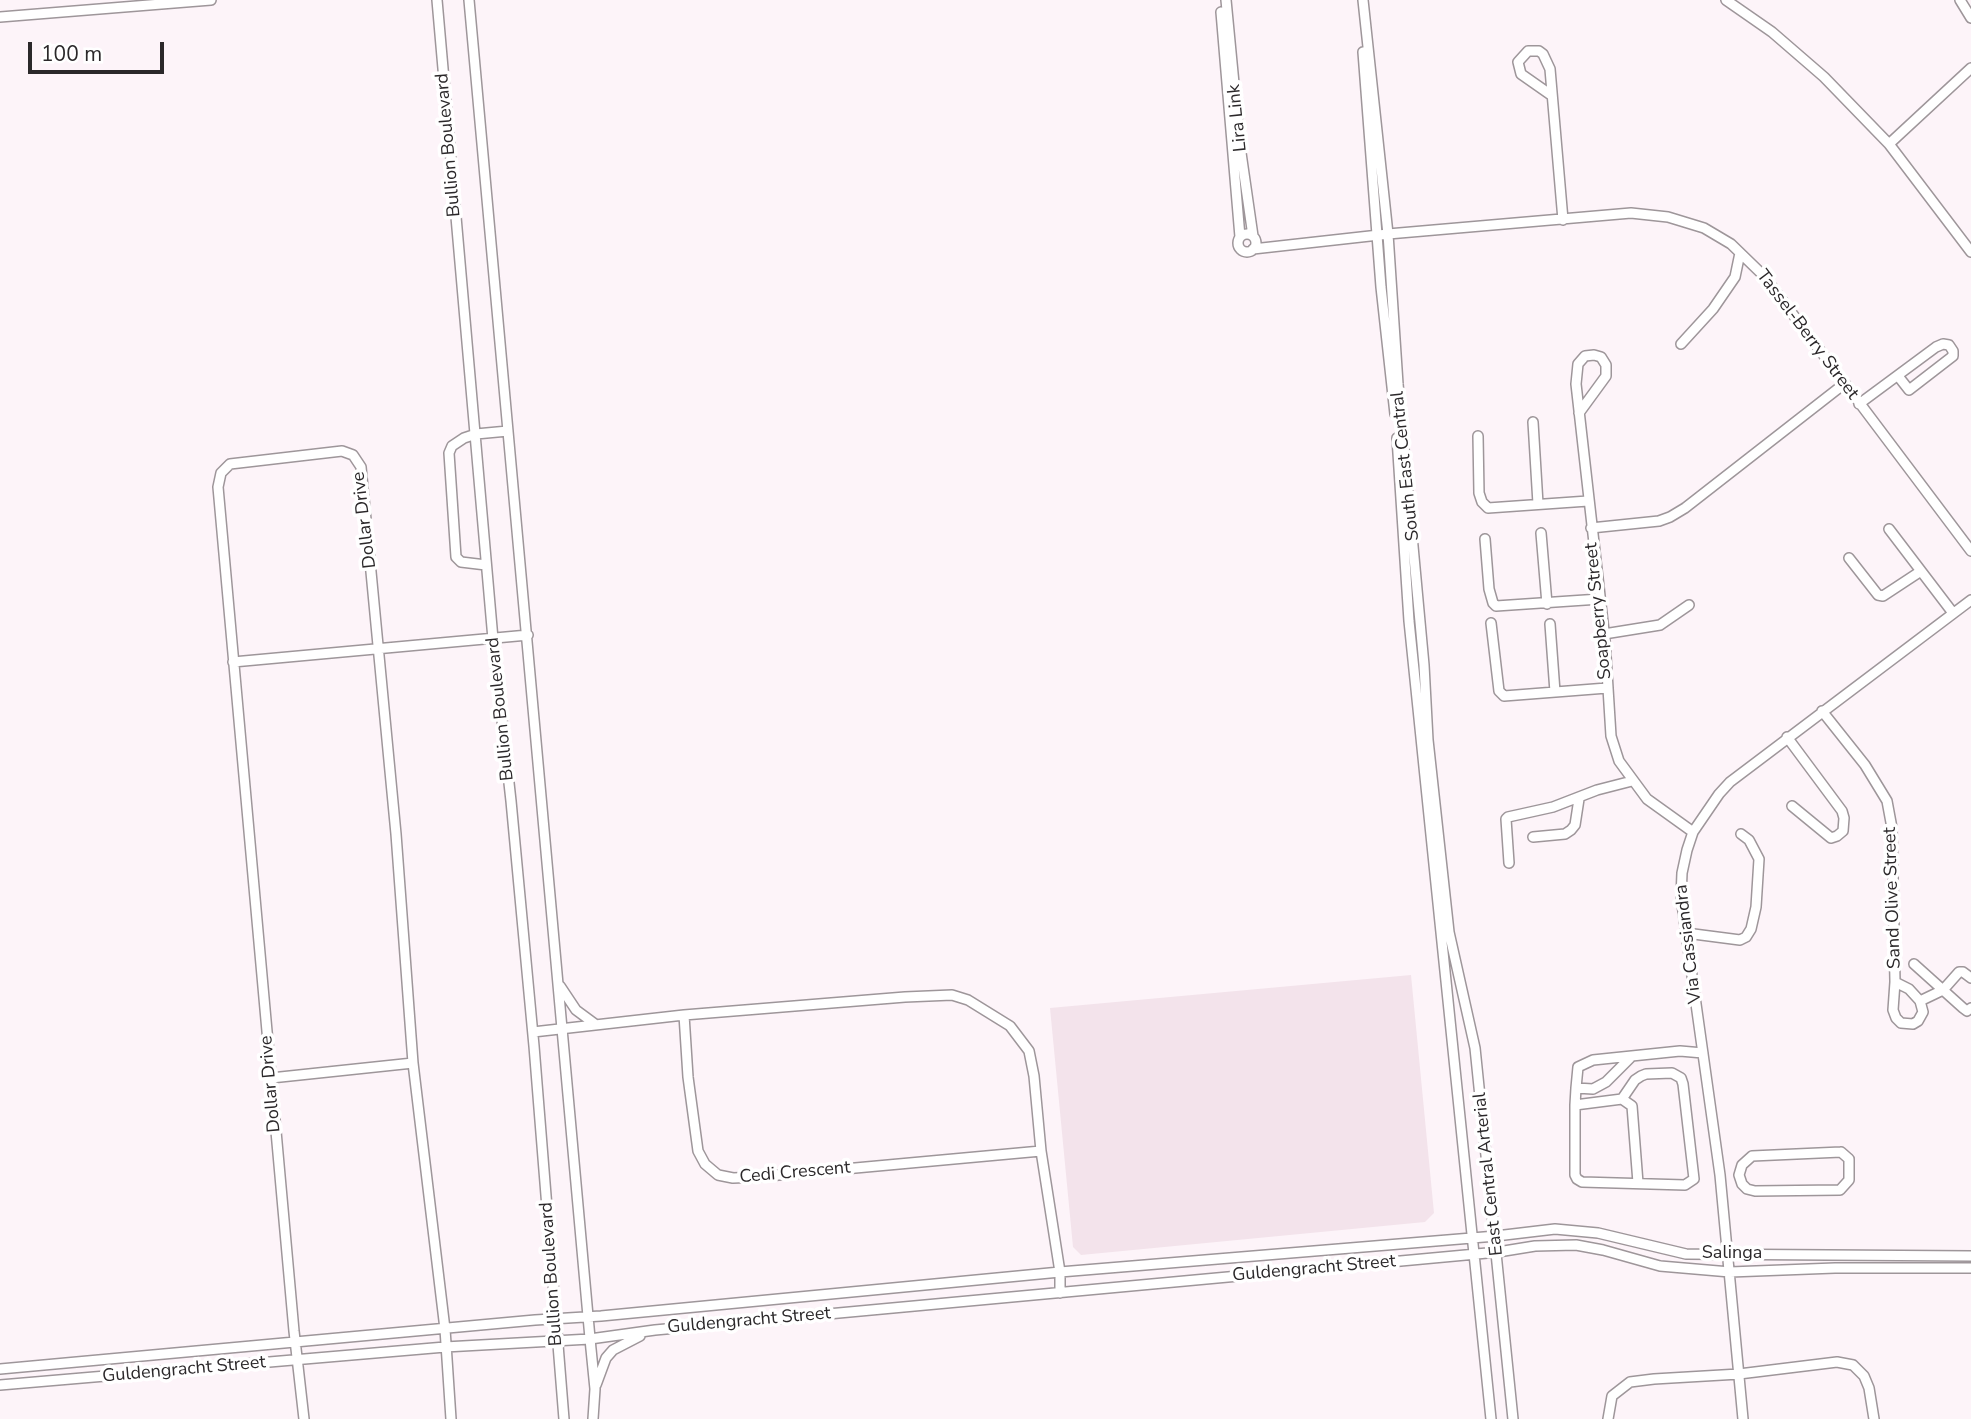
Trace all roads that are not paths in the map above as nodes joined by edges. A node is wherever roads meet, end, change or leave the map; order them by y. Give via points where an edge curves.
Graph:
1 (211, 0) edge
2 (437, 0) edge
3 (468, 0) edge
4 (1220, 0) edge
5 (1226, 0) edge
6 (1357, 0) edge
7 (1363, 0) edge
8 (1726, 0) edge
9 (1960, 0) edge
10 (170, 2) edge
11 (0, 17) edge
12 (1971, 18) edge
13 (1971, 68) edge
14 (1550, 95) junction
15 (1889, 144) junction
16 (1563, 220) junction
17 (1388, 234) junction
18 (1376, 236) junction
19 (1240, 237) junction
20 (1254, 237) junction
21 (1281, 245) junction
22 (1253, 249) junction
23 (1971, 252) edge
24 (1741, 253) junction
25 (1681, 344) dead end
26 (1898, 376) junction
27 (1844, 384) junction
28 (1859, 404) junction
29 (1579, 413) junction
30 (1533, 422) dead end
31 (508, 431) junction
32 (475, 434) junction
33 (1478, 436) dead end
34 (1588, 501) junction
35 (1538, 504) junction
36 (1591, 528) junction
37 (1889, 529) dead end
38 (1541, 533) dead end
39 (1485, 539) dead end
40 (1971, 551) edge
41 (1849, 558) dead end
42 (486, 565) junction
43 (1920, 570) junction
44 (1600, 599) junction
45 (1971, 600) edge
46 (1547, 604) junction
47 (1689, 605) dead end
48 (1953, 613) junction
49 (1491, 623) dead end
50 (1550, 624) dead end
51 (1604, 634) junction
52 (528, 635) junction
53 (493, 639) junction
54 (379, 650) junction
55 (233, 662) junction
56 (1607, 688) junction
57 (1555, 692) junction
58 (1822, 711) junction
59 (1787, 737) junction
60 (1632, 781) junction
61 (1579, 799) junction
62 (1792, 806) dead end
63 (1693, 832) junction
64 (1741, 834) dead end
65 (1533, 837) dead end
66 (1509, 863) dead end
67 (1445, 932) junction
68 (1686, 933) junction
69 (1914, 964) dead end
70 (1971, 978) edge
71 (558, 981) junction
72 (1895, 982) junction
73 (1943, 990) junction
74 (1920, 1000) junction
75 (1971, 1008) edge
76 (684, 1015) junction
77 (595, 1024) junction
78 (562, 1028) junction
79 (533, 1032) junction
80 (1703, 1053) junction
81 (1631, 1057) junction
82 (413, 1063) junction
83 (271, 1078) junction
84 (1576, 1088) junction
85 (1622, 1099) junction
86 (1575, 1105) junction
87 (1041, 1151) junction
88 (1720, 1175) junction
89 (1739, 1175) junction
90 (1639, 1183) junction
91 (1496, 1236) junction
92 (1474, 1238) junction
93 (1498, 1252) junction
94 (1475, 1254) junction
95 (1728, 1255) junction
96 (1971, 1256) edge
97 (1971, 1268) edge
98 (1059, 1272) junction
99 (1730, 1272) junction
100 (1060, 1293) junction
101 (587, 1317) junction
102 (556, 1318) junction
103 (444, 1329) junction
104 (655, 1330) junction
105 (590, 1339) junction
106 (296, 1342) junction
107 (557, 1342) junction
108 (445, 1347) junction
109 (298, 1360) junction
110 (0, 1369) edge
111 (1739, 1374) junction
112 (0, 1385) edge
113 (594, 1389) junction
114 (304, 1419) edge
115 (451, 1419) edge
116 (564, 1419) edge
117 (593, 1419) edge
118 (1491, 1419) edge
119 (1513, 1419) edge
120 (1608, 1419) edge
121 (1743, 1419) edge
122 (1874, 1419) edge

1 - 10 street
2 - 32 street, Bullion Boulevard
3 - 31 street, Bullion Boulevard
4 - 19 street, Lira Link
5 - 20 street, Lira Link
6 - 18 street, South East Central
7 - 17 street, South East Central
8 - 15 street via 1793,49
9 - 12 street
10 - 11 street
13 - 15 street
14 - 14 street via 1546,58 1539,51 1528,51 1518,62 1521,74
14 - 16 street
15 - 23 street
16 - 17 street, Tassel-Berry Street
16 - 24 street, Tassel-Berry Street via 1631,213 1668,217 1703,228
17 - 18 street, Tassel-Berry Street
17 - 67 street, South East Central
18 - 21 street
18 - 67 street, South East Central via 1396,424 1409,621
19 - 20 street
19 - 22 street via 1237,243 1242,251
20 - 21 street
20 - 22 street
21 - 22 street
24 - 25 street via 1735,277
24 - 27 street, Tassel-Berry Street via 1775,290
26 - 26 street via 1936,347 1949,345 1953,351 1953,356 1909,390
26 - 28 street
27 - 28 street, Tassel-Berry Street
27 - 36 street, Soapberry Street via 1670,517
28 - 40 street, Tassel-Berry Street
29 - 29 street via 1576,372 1585,356 1594,355 1606,365 1606,376
29 - 34 street
30 - 35 street
31 - 32 street
31 - 52 street, Bullion Boulevard
32 - 42 street, Bullion Boulevard
32 - 42 street via 456,443 449,453 454,540 458,560
33 - 35 street via 1482,502 1488,508
34 - 35 street
34 - 36 street
36 - 44 street, Soapberry Street
37 - 43 street
38 - 46 street
39 - 46 street via 1494,605
41 - 43 street via 1883,596
42 - 53 street, Bullion Boulevard
43 - 48 street
44 - 46 street
44 - 51 street, Soapberry Street
45 - 48 street, Via Cassiandra
47 - 51 street via 1660,625
48 - 58 street, Via Cassiandra
49 - 57 street via 1501,694
50 - 57 street
51 - 56 street, Soapberry Street
52 - 53 street
52 - 71 street, Bullion Boulevard
53 - 54 street
53 - 79 street, Bullion Boulevard
54 - 55 street
54 - 55 street, Dollar Drive via 361,467 349,452 327,452 241,461 221,473 218,487
54 - 82 street, Dollar Drive
55 - 83 street, Dollar Drive
56 - 57 street
56 - 60 street, Soapberry Street via 1611,736
58 - 59 street, Via Cassiandra
58 - 72 street, Sand Olive Street via 1887,801 1892,828
59 - 62 street via 1842,811 1843,831 1831,838
59 - 63 street, Via Cassiandra via 1730,782
60 - 61 street
60 - 63 street, Soapberry Street via 1647,799
61 - 65 street via 1571,830
61 - 66 street via 1508,817
63 - 68 street, Via Cassiandra via 1682,873
64 - 68 street via 1759,859 1751,929 1740,940
67 - 91 street, East Central Arterial via 1475,1048
67 - 92 street, East Central Arterial
68 - 80 street, Via Cassiandra
69 - 73 street
70 - 73 street via 1959,972
71 - 77 street via 576,1010
71 - 78 street, Bullion Boulevard
72 - 74 street, Sand Olive Street
72 - 74 street, Sand Olive Street via 1893,1010 1902,1023 1918,1021 1923,1012
73 - 74 street
73 - 75 street via 1966,1010
76 - 77 street
76 - 87 street via 935,995 968,1000 1010,1026 1029,1051
76 - 87 street, Cedi Crescent via 698,1151 718,1175 757,1177
77 - 78 street
78 - 79 street
78 - 101 street, Bullion Boulevard
79 - 102 street, Bullion Boulevard
80 - 81 street
80 - 88 street, Via Cassiandra
81 - 84 street via 1606,1082 1593,1089
81 - 84 street via 1593,1060 1578,1067
82 - 83 street
82 - 103 street, Dollar Drive
83 - 106 street, Dollar Drive
84 - 86 street
85 - 86 street
85 - 90 street via 1632,1106
85 - 90 street via 1646,1073 1672,1073 1683,1083 1694,1179 1685,1185
86 - 90 street via 1577,1179
87 - 98 street
88 - 89 street
88 - 95 street, Via Cassiandra
89 - 89 street via 1741,1165 1752,1156 1841,1152 1849,1159 1849,1180 1840,1190 1755,1191 1747,1189
91 - 92 street, Guldengracht Street
91 - 93 street, East Central Arterial
91 - 95 street, Salinga via 1575,1230 1686,1254
92 - 94 street, East Central Arterial
92 - 98 street, Guldengracht Street
93 - 94 street, Guldengracht Street
93 - 99 street, Salinga via 1577,1245 1660,1266
93 - 119 street, East Central Arterial
94 - 100 street, Guldengracht Street
94 - 118 street, East Central Arterial
95 - 96 street, Salinga
95 - 99 street, Via Cassiandra
97 - 99 street, Salinga
98 - 100 street
98 - 101 street, Guldengracht Street
99 - 111 street, Via Cassiandra
100 - 104 street, Guldengracht Street
101 - 102 street, Guldengracht Street
101 - 105 street, Bullion Boulevard
102 - 103 street, Guldengracht Street
102 - 107 street, Bullion Boulevard
103 - 106 street, Guldengracht Street
103 - 108 street, Dollar Drive
104 - 105 street, Guldengracht Street
104 - 113 street via 613,1350
105 - 107 street, Guldengracht Street
105 - 113 street, Bullion Boulevard
106 - 109 street, Dollar Drive
106 - 110 street, Guldengracht Street
107 - 108 street, Guldengracht Street
107 - 116 street, Bullion Boulevard
108 - 109 street, Guldengracht Street
108 - 115 street, Dollar Drive
109 - 112 street, Guldengracht Street
109 - 114 street, Dollar Drive
111 - 120 street via 1630,1382 1612,1396
111 - 121 street, Via Cassiandra
111 - 122 street via 1847,1362 1864,1376
113 - 117 street, Bullion Boulevard

